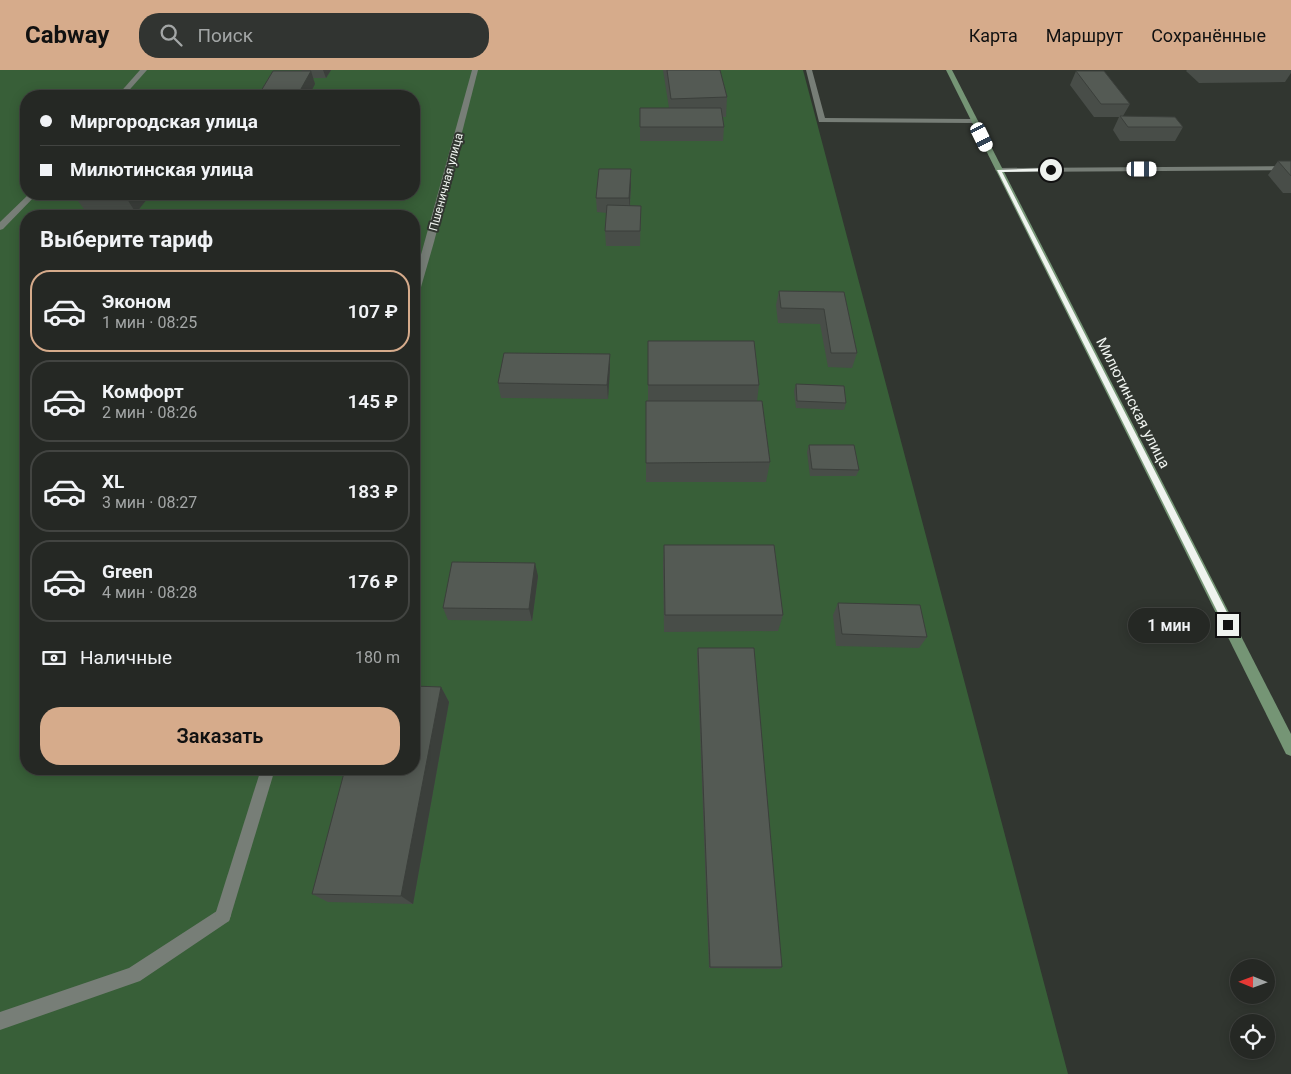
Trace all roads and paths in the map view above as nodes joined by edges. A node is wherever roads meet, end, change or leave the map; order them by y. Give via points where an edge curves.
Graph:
1 (144, 70) edge
2 (475, 70) edge
3 (809, 70) edge
4 (949, 70) edge
5 (126, 90) edge
6 (974, 121) junction
7 (1291, 168) edge
8 (999, 170) junction
9 (27, 200) edge
10 (0, 227) edge
11 (420, 274) edge
12 (1291, 749) edge
13 (266, 775) edge
14 (0, 1021) edge

1 - 5 street
2 - 11 street, Пшеничная улица
3 - 6 street via 822,120
4 - 6 main road, Милютинская улица
6 - 8 main road, Милютинская улица
7 - 8 street
8 - 12 main road, Милютинская улица
9 - 10 street
13 - 14 street via 223,915 134,975

